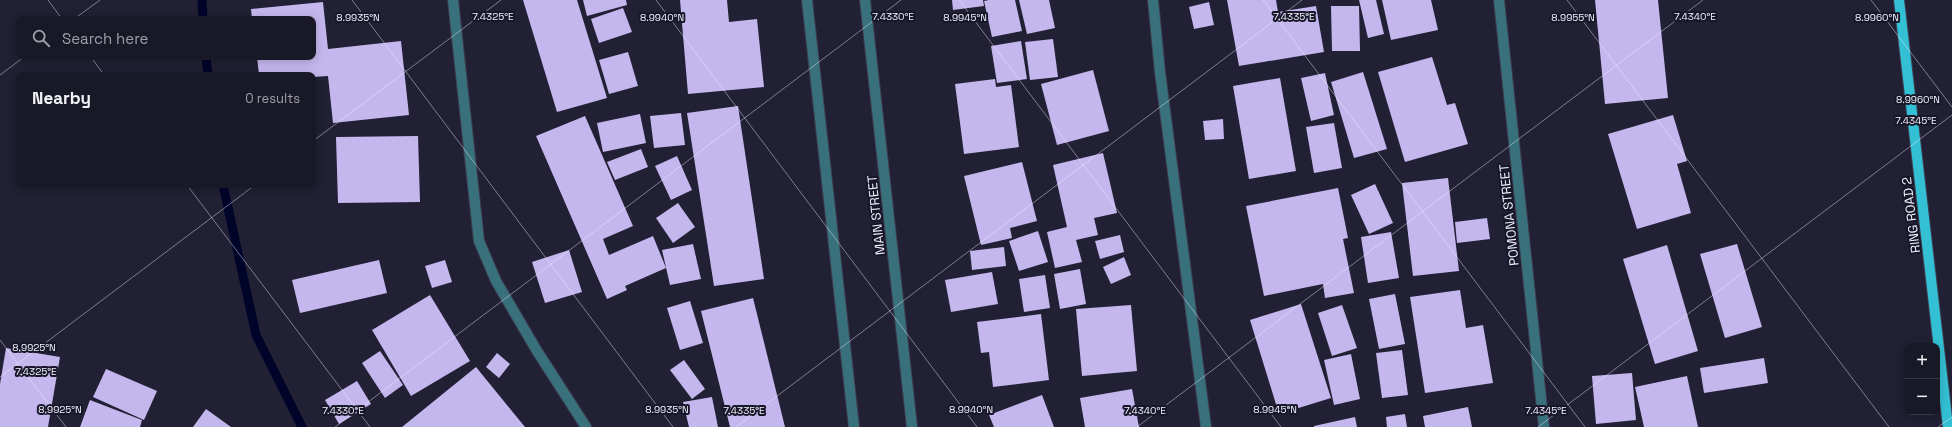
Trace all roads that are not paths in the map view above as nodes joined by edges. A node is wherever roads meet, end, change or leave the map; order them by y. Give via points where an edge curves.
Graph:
1 (453, 0) edge
2 (807, 0) edge
3 (865, 0) edge
4 (1153, 0) edge
5 (1499, 0) edge
6 (1899, 0) edge
7 (586, 427) edge
8 (854, 427) edge
9 (912, 427) edge
10 (1206, 427) edge
11 (1544, 427) edge
12 (1948, 427) edge

1 - 7 street via 480,241 496,281
2 - 8 street
3 - 9 street, MAIN STREET
4 - 10 street
5 - 11 street, POMONA STREET
6 - 12 main road, RING ROAD 2

